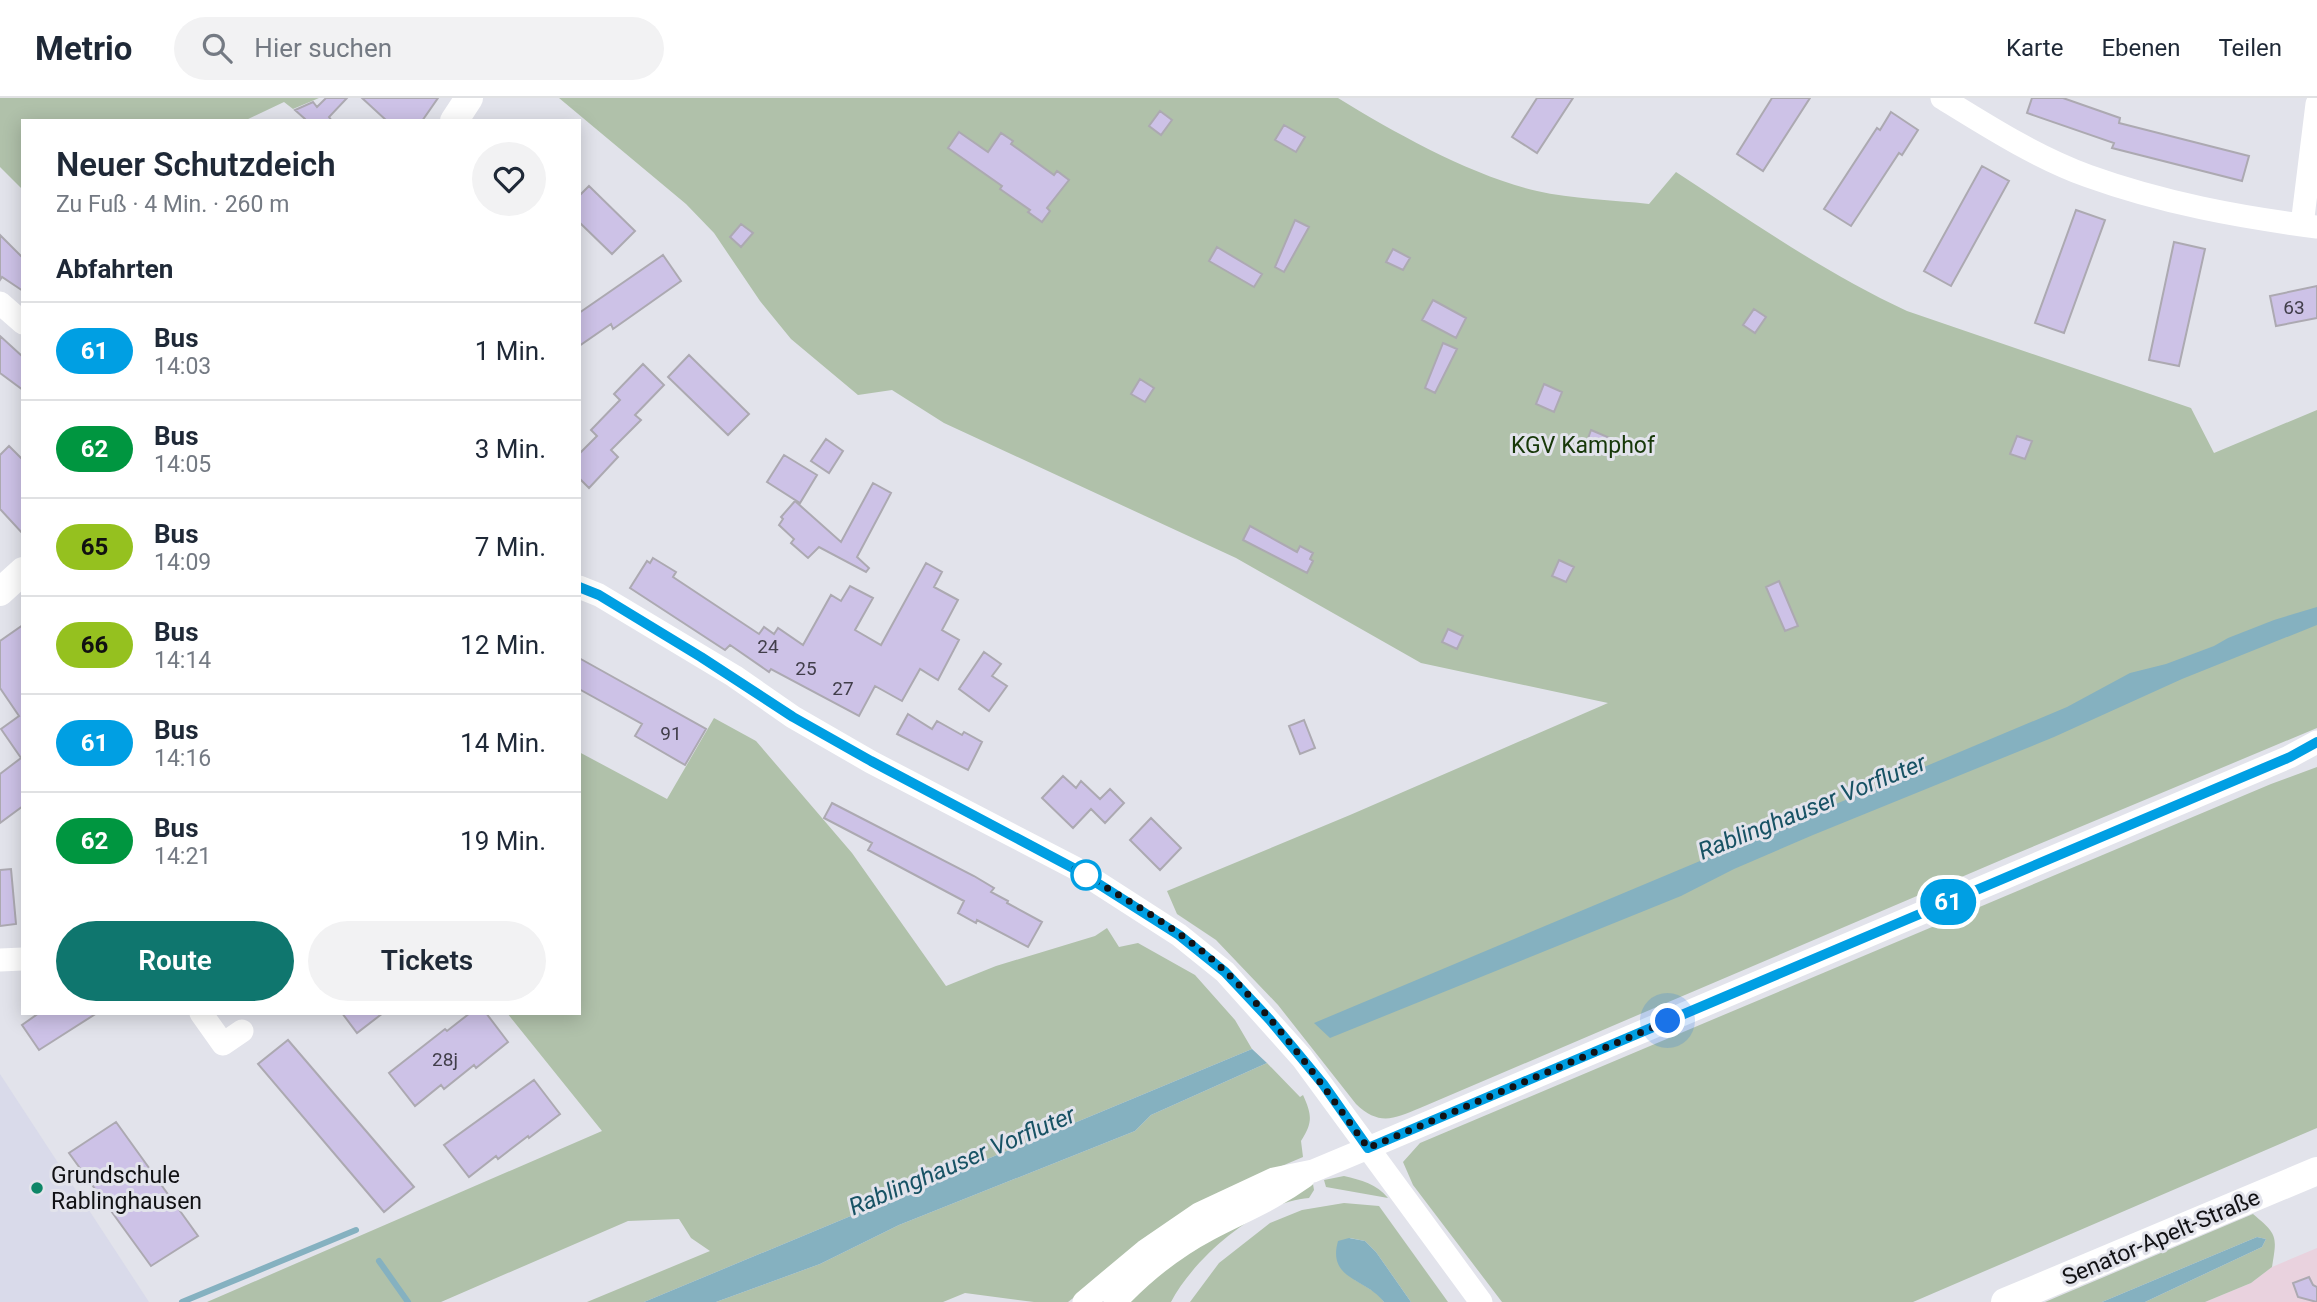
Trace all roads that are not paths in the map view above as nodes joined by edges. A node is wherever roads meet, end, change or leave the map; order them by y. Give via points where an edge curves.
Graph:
1 (469, 98) edge
2 (1942, 98) edge
3 (2317, 104) edge
4 (455, 119) edge
5 (2310, 226) edge
6 (0, 303) edge
7 (21, 321) edge
8 (21, 573) edge
9 (581, 588) edge
10 (0, 592) edge
11 (2317, 742) edge
12 (2317, 750) edge
13 (2290, 757) junction
14 (21, 959) edge
15 (0, 960) edge
16 (202, 1015) edge
17 (242, 1031) dead end
18 (1368, 1148) junction
19 (1312, 1171) junction
20 (2317, 1171) edge
21 (1084, 1302) edge
22 (1115, 1302) edge
23 (1481, 1302) edge
24 (2005, 1302) edge

1 - 4 street
2 - 5 street via 2033,152 2087,176 2179,205
3 - 5 street
6 - 7 street
8 - 10 street
9 - 18 street via 710,662 793,717 1075,869 1179,935 1225,972 1270,1020
11 - 13 street
12 - 13 street
13 - 18 street
14 - 15 street
16 - 17 street via 223,1044
18 - 19 street
18 - 23 street
19 - 21 street via 1274,1179 1199,1214
19 - 22 street via 1277,1196 1172,1252
20 - 24 street, Senator-Apelt-Straße

